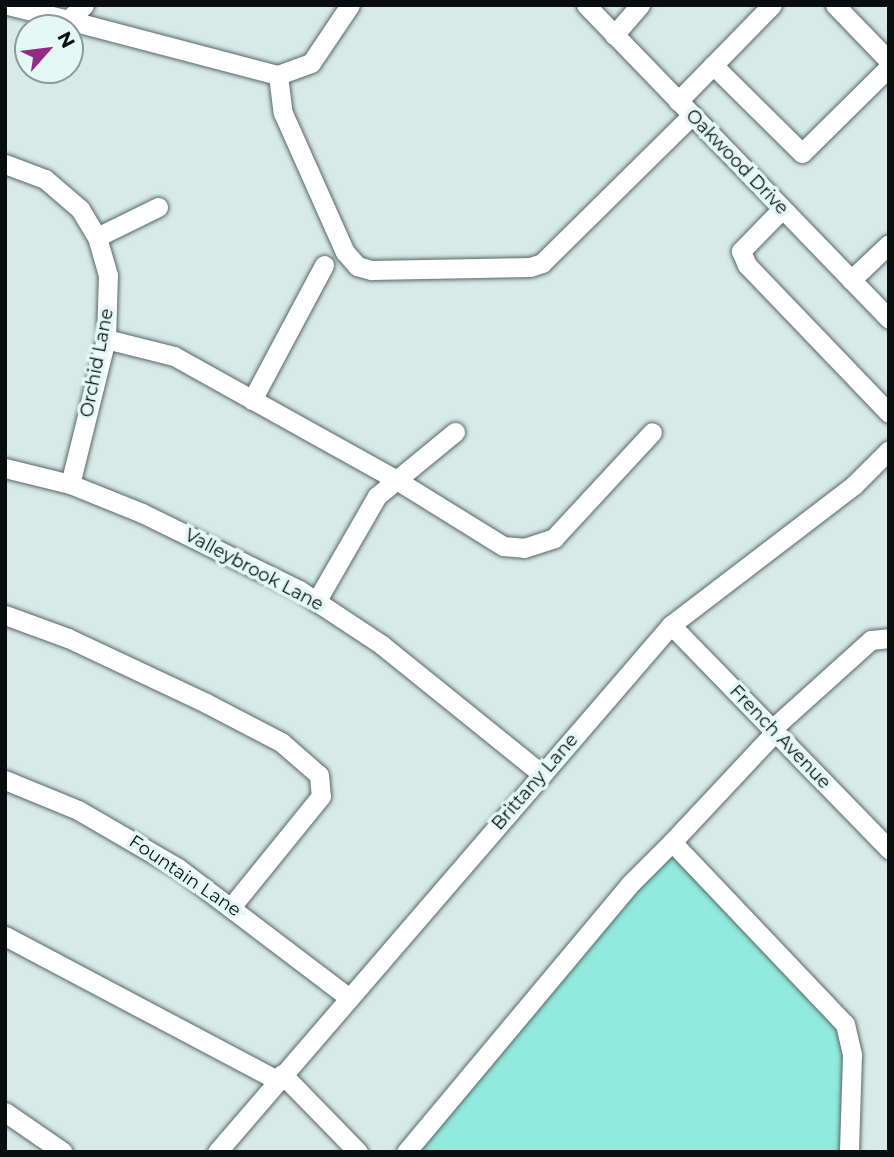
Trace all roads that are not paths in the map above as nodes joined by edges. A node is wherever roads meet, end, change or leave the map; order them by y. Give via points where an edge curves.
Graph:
1 (8, 5) edge
2 (350, 5) edge
3 (586, 5) edge
4 (640, 5) edge
5 (772, 5) edge
6 (835, 5) edge
7 (44, 14) edge
8 (84, 24) edge
9 (614, 35) junction
10 (889, 61) edge
11 (713, 65) junction
12 (889, 68) edge
13 (278, 75) junction
14 (678, 100) junction
15 (692, 115) junction
16 (5, 164) edge
17 (158, 207) dead end
18 (782, 209) junction
19 (97, 237) junction
20 (889, 244) edge
21 (324, 265) dead end
22 (851, 280) junction
23 (889, 319) edge
24 (106, 339) junction
25 (252, 400) junction
26 (889, 413) edge
27 (455, 432) dead end
28 (652, 432) dead end
29 (889, 450) edge
30 (5, 468) edge
31 (395, 479) junction
32 (70, 484) junction
33 (316, 601) junction
34 (5, 615) edge
35 (671, 625) junction
36 (889, 638) edge
37 (774, 730) junction
38 (542, 774) junction
39 (5, 780) edge
40 (672, 842) junction
41 (889, 849) edge
42 (232, 906) junction
43 (5, 936) edge
44 (348, 998) junction
45 (280, 1077) junction
46 (5, 1112) edge
47 (63, 1152) edge
48 (216, 1152) edge
49 (358, 1152) edge
50 (406, 1152) edge
51 (849, 1152) edge

1 - 7 street
2 - 13 street via 310,63
3 - 9 street, Oakwood Drive
4 - 9 street
5 - 11 street
6 - 10 street
8 - 13 street
9 - 14 street, Oakwood Drive
11 - 12 street via 802,153
11 - 14 street
13 - 15 street via 283,113 345,252 356,266 370,270 530,267 542,263
14 - 15 street, Oakwood Drive
15 - 18 street, Oakwood Drive
16 - 19 street, Orchid Lane via 64,192
17 - 19 street
18 - 22 street, Oakwood Drive
18 - 26 street via 741,251 747,265
19 - 24 street, Orchid Lane via 108,275
20 - 22 street
21 - 25 street
22 - 23 street, Oakwood Drive
24 - 25 street via 174,356
24 - 32 street, Orchid Lane
25 - 31 street
27 - 31 street
28 - 31 street via 554,538 524,548 503,546
29 - 35 street, Brittany Lane via 854,485
30 - 32 street, Valleybrook Lane
31 - 33 street via 377,496
32 - 33 street, Valleybrook Lane via 225,551
33 - 38 street, Valleybrook Lane via 382,645
34 - 42 street via 68,638 206,703 281,742 319,775 321,796
35 - 37 street, French Avenue
35 - 38 street, Brittany Lane
36 - 37 street via 871,640
37 - 40 street
37 - 41 street, French Avenue
38 - 44 street, Brittany Lane
39 - 42 street, Fountain Lane via 110,827
40 - 50 street via 629,885
40 - 51 street via 845,1024 852,1055
42 - 44 street, Fountain Lane
43 - 45 street
44 - 45 street, Brittany Lane
45 - 48 street, Brittany Lane
45 - 49 street
46 - 47 street

